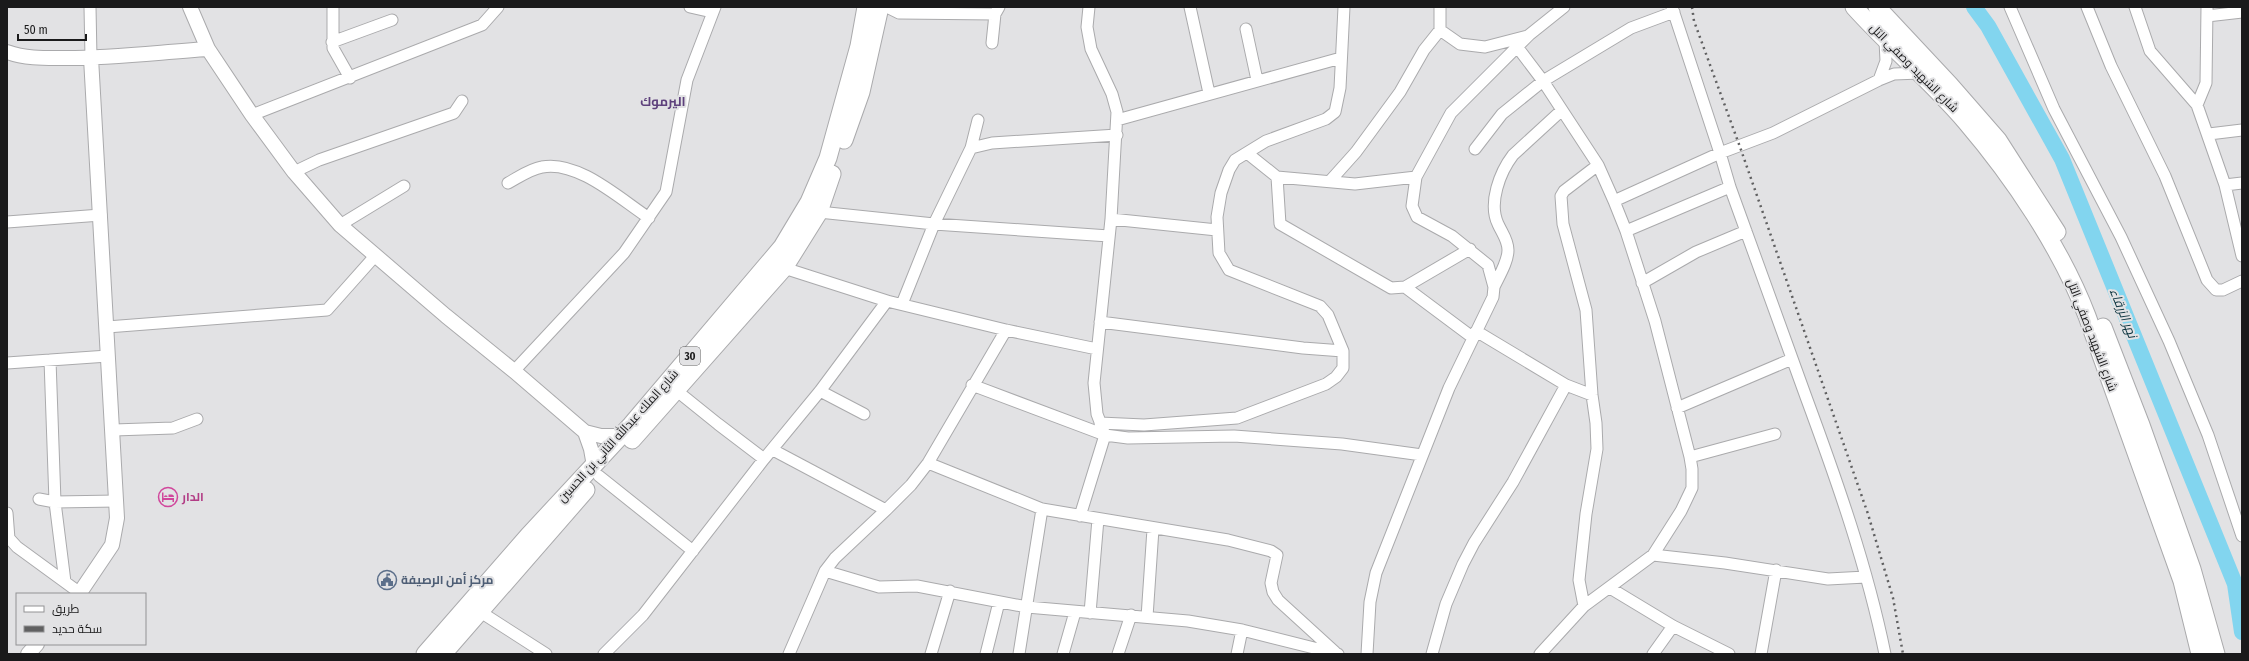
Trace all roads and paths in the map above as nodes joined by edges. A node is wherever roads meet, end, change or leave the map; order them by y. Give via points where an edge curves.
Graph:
1 (90, 7) edge
2 (190, 7) edge
3 (333, 7) edge
4 (498, 7) edge
5 (690, 7) edge
6 (866, 7) edge
7 (880, 7) edge
8 (887, 7) edge
9 (1089, 7) edge
10 (1190, 7) edge
11 (1344, 7) edge
12 (1440, 7) edge
13 (1564, 7) edge
14 (1854, 7) edge
15 (1877, 7) edge
16 (2010, 7) edge
17 (2087, 7) edge
18 (2135, 7) edge
19 (713, 10) edge
20 (1673, 10) edge
21 (997, 11) edge
22 (2207, 11) edge
23 (2242, 12) edge
24 (392, 20) dead end
25 (1246, 29) dead end
26 (1440, 30) junction
27 (1529, 35) junction
28 (1885, 41) junction
29 (332, 42) junction
30 (992, 43) dead end
31 (208, 48) junction
32 (1518, 48) junction
33 (7, 52) edge
34 (91, 58) junction
35 (1341, 58) junction
36 (1920, 73) junction
37 (350, 78) junction
38 (1257, 80) junction
39 (1879, 80) junction
40 (1543, 81) junction
41 (1209, 93) junction
42 (462, 101) dead end
43 (2197, 105) junction
44 (1562, 110) junction
45 (252, 115) junction
46 (978, 120) dead end
47 (1117, 120) junction
48 (2242, 130) edge
49 (2208, 134) junction
50 (1117, 135) junction
51 (1993, 144) junction
52 (971, 148) junction
53 (1475, 149) dead end
54 (1247, 153) junction
55 (1720, 153) junction
56 (1598, 165) junction
57 (294, 172) junction
58 (1276, 177) junction
59 (1416, 177) junction
60 (1330, 181) junction
61 (508, 183) dead end
62 (2242, 183) edge
63 (2225, 185) junction
64 (404, 186) dead end
65 (1730, 187) junction
66 (1614, 201) junction
67 (819, 212) junction
68 (101, 214) junction
69 (649, 218) junction
70 (1111, 219) junction
71 (7, 222) edge
72 (934, 224) junction
73 (340, 225) junction
74 (1217, 230) junction
75 (1746, 231) junction
76 (1626, 232) junction
77 (2239, 232) edge
78 (1109, 236) junction
79 (1470, 249) junction
80 (375, 256) junction
81 (2242, 256) edge
82 (784, 268) junction
83 (2242, 281) edge
84 (1642, 283) junction
85 (1405, 287) junction
86 (1494, 287) junction
87 (887, 301) junction
88 (902, 304) junction
89 (1100, 322) junction
90 (107, 327) junction
91 (1006, 330) junction
92 (1474, 334) junction
93 (1097, 349) junction
94 (1343, 351) junction
95 (108, 356) junction
96 (1792, 359) junction
97 (50, 360) junction
98 (7, 363) edge
99 (514, 371) junction
100 (972, 385) junction
101 (1566, 385) junction
102 (677, 391) junction
103 (820, 391) junction
104 (1592, 395) junction
105 (1677, 408) junction
106 (864, 414) dead end
107 (197, 419) dead end
108 (1100, 423) junction
109 (114, 430) junction
110 (585, 432) junction
111 (1775, 434) dead end
112 (1105, 435) junction
113 (620, 436) junction
114 (773, 450) junction
115 (1422, 455) junction
116 (1690, 457) junction
117 (764, 459) junction
118 (928, 463) junction
119 (596, 471) junction
120 (39, 499) dead end
121 (117, 501) junction
122 (55, 502) junction
123 (1042, 508) junction
124 (886, 510) junction
125 (7, 513) edge
126 (1080, 516) junction
127 (1098, 519) junction
128 (1153, 529) junction
129 (2242, 536) edge
130 (8, 537) edge
131 (533, 540) junction
132 (693, 551) junction
133 (1653, 555) junction
134 (1776, 570) junction
135 (825, 571) junction
136 (1866, 577) junction
137 (64, 582) junction
138 (1610, 588) junction
139 (950, 591) junction
140 (78, 593) edge
141 (80, 593) edge
142 (999, 602) junction
143 (1584, 606) junction
144 (1027, 607) junction
145 (479, 611) junction
146 (1075, 612) junction
147 (1090, 612) junction
148 (1131, 616) junction
149 (1147, 617) junction
150 (1673, 626) junction
151 (1242, 630) junction
152 (2196, 631) junction
153 (36, 645) edge
154 (1337, 653) edge
155 (1365, 653) edge
156 (28, 654) edge
157 (425, 654) edge
158 (443, 654) edge
159 (546, 654) edge
160 (604, 654) edge
161 (789, 654) edge
162 (931, 654) edge
163 (986, 654) edge
164 (1019, 654) edge
165 (1063, 654) edge
166 (1118, 654) edge
167 (1237, 654) edge
168 (1432, 654) edge
169 (1540, 654) edge
170 (1653, 654) edge
171 (1729, 654) edge
172 (1761, 654) edge
173 (1885, 654) edge
174 (2195, 654) edge
175 (2200, 654) edge
176 (2216, 654) edge

1 - 34 street
2 - 31 street
3 - 29 street
4 - 37 street via 482,26
5 - 19 street
6 - 113 main road, شارع الملك عبدالله الثاني بن الحسين / 30 via 859,46 835,136 819,180 794,230 770,263
7 - 67 main road, شارع الملك عبدالله الثاني بن الحسين / 30 via 861,92
8 - 21 street via 899,13
9 - 47 street via 1089,43 1112,94
10 - 41 street
11 - 35 street
12 - 26 street
13 - 27 street
14 - 28 main road, شارع الشهيد وصفي التل
15 - 51 main road, شارع الشهيد وصفي التل via 1950,85
16 - 129 street via 2057,115 2117,230 2169,341 2208,435
17 - 83 street via 2111,66 2165,176 2207,280 2216,290 2223,290
18 - 43 street via 2150,51
19 - 69 street via 687,80 666,192
20 - 40 street via 1631,28
20 - 55 street
21 - 30 street
22 - 23 street
22 - 43 street via 2206,83
24 - 29 street
25 - 38 street
26 - 27 street via 1460,44 1485,47
26 - 60 street via 1424,50 1400,92 1356,152
27 - 32 street
28 - 36 main road, شارع الشهيد وصفي التل
28 - 39 street via 1886,61
29 - 37 street via 335,54
31 - 34 street
31 - 45 street
32 - 40 street
32 - 59 street via 1451,113
33 - 34 street via 21,57
34 - 68 street
35 - 38 street
35 - 54 street via 1340,88 1335,112 1326,119 1266,141
36 - 39 street via 1902,72
36 - 51 main road, شارع الشهيد وصفي التل via 1966,122
37 - 45 street
38 - 41 street
39 - 55 street via 1773,133
40 - 44 street
40 - 53 street via 1502,114
41 - 47 street
42 - 57 street via 454,113 319,160
43 - 49 street
44 - 56 street
44 - 86 street via 1513,155 1500,177 1496,192 1495,216 1508,250
45 - 57 street
46 - 52 street
47 - 50 street
48 - 49 street
49 - 63 street
50 - 52 street via 992,143
50 - 70 street
51 - 152 main road, شارع الشهيد وصفي التل via 2014,184 2076,286 2182,581
51 - 176 main road, شارع الشهيد وصفي التل via 2036,196 2085,283 2141,425 2192,569
52 - 72 street
54 - 58 street
54 - 74 street via 1236,160 1229,170 1221,192
55 - 65 street
55 - 66 street
56 - 66 street
56 - 104 street via 1561,196 1562,224 1586,310
57 - 73 street
58 - 60 street
58 - 85 street via 1280,224 1391,288
59 - 60 street via 1355,184
59 - 79 street via 1412,206 1417,217
61 - 69 street via 543,167 571,169 583,174
62 - 63 street
63 - 77 street
64 - 73 street
65 - 75 street
65 - 76 street
66 - 76 street
67 - 72 street
67 - 82 main road, شارع الملك عبدالله الثاني بن الحسين / 30
68 - 71 street
68 - 90 street
69 - 99 street via 624,253
70 - 74 street
70 - 78 street
72 - 78 street
72 - 88 street
73 - 80 street
74 - 94 street via 1219,253 1229,270 1320,306 1332,323
75 - 84 street via 1696,252
75 - 96 street
76 - 84 street
77 - 81 street
78 - 89 street
79 - 85 street
79 - 86 street via 1488,265
80 - 90 street via 327,310
80 - 99 street
82 - 87 street
82 - 102 main road, شارع الملك عبدالله الثاني بن الحسين / 30
84 - 105 street via 1655,321
85 - 92 street
86 - 92 street via 1493,297
87 - 88 street
87 - 103 street
88 - 91 street
89 - 93 street
89 - 94 street
90 - 95 street
91 - 93 street
91 - 100 street
92 - 101 street via 1524,358
92 - 115 street
93 - 108 street via 1095,402
94 - 108 street via 1343,368 1326,384 1237,418 1144,425
95 - 97 street
95 - 109 street
96 - 105 street
96 - 136 street
97 - 98 street
97 - 122 street
99 - 110 street
100 - 112 street
100 - 118 street
101 - 104 street
101 - 168 street via 1513,482 1463,564 1446,604
102 - 117 street
102 - 119 main road, شارع الملك عبدالله الثاني بن الحسين / 30
103 - 106 street
103 - 114 street
104 - 143 street via 1597,449 1581,562 1580,580
105 - 116 street
107 - 109 street via 173,428
108 - 112 street
109 - 121 street
110 - 113 street via 601,436
110 - 119 street
111 - 116 street
112 - 115 street via 1128,438 1234,436 1342,444
112 - 126 street
113 - 119 main road, شارع الملك عبدالله الثاني بن الحسين / 30
114 - 117 street
114 - 124 street
115 - 155 street via 1376,574 1370,602
116 - 133 street via 1692,488 1681,511
117 - 132 street
118 - 123 street
118 - 124 street
119 - 131 main road, شارع الملك عبدالله الثاني بن الحسين / 30
119 - 132 street
120 - 122 street
121 - 122 street
121 - 141 street via 116,531 112,545
122 - 137 street
123 - 126 street
123 - 144 street
124 - 135 street via 835,558
125 - 130 street
126 - 127 street
127 - 128 street
127 - 147 street
128 - 149 street
128 - 154 street via 1228,540 1264,548 1277,555 1271,583 1273,592 1278,600
130 - 137 street
131 - 145 main road, شارع الملك عبدالله الثاني بن الحسين / 30
131 - 157 main road, شارع الملك عبدالله الثاني بن الحسين / 30
132 - 160 street via 643,614
133 - 134 street
133 - 138 street
134 - 136 street via 1828,579
134 - 172 street
135 - 139 street via 879,587 917,586
135 - 161 street
136 - 173 street
137 - 140 street
138 - 143 street
138 - 150 street
139 - 142 street
139 - 162 street
142 - 144 street
142 - 163 street
143 - 169 street
144 - 146 street
144 - 164 street
145 - 158 main road, شارع الملك عبدالله الثاني بن الحسين / 30
145 - 159 street
146 - 147 street
146 - 165 street
147 - 148 street
148 - 149 street
148 - 166 street
149 - 151 street
150 - 170 street
150 - 171 street
151 - 154 street
151 - 167 street
152 - 174 main road
152 - 175 main road, شارع الشهيد وصفي التل
153 - 156 street

